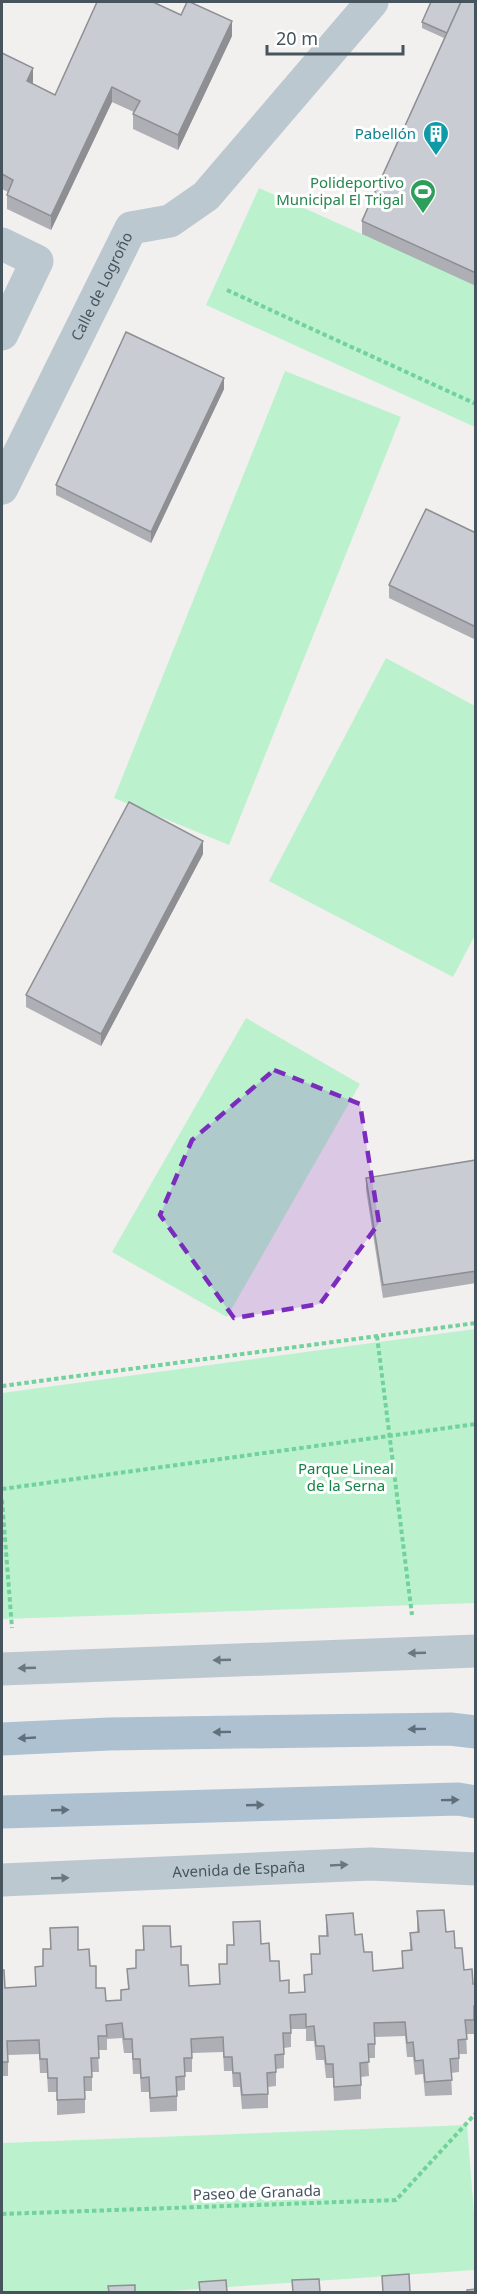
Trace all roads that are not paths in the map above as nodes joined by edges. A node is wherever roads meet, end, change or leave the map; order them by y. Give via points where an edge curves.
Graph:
1 (372, 2) edge
2 (2, 244) edge
3 (2, 334) edge
4 (2, 488) edge
5 (476, 1651) edge
6 (2, 1669) edge
7 (476, 1732) edge
8 (2, 1739) edge
9 (476, 1802) edge
10 (2, 1812) edge
11 (476, 1869) edge
12 (2, 1880) edge

1 - 4 street, Calle de Logroño via 206,196 170,221 131,228
2 - 3 street via 37,261
5 -> 6 street
7 -> 8 main road via 427,1729
10 -> 9 main road via 458,1799
12 -> 11 street, Avenida de España via 370,1864

